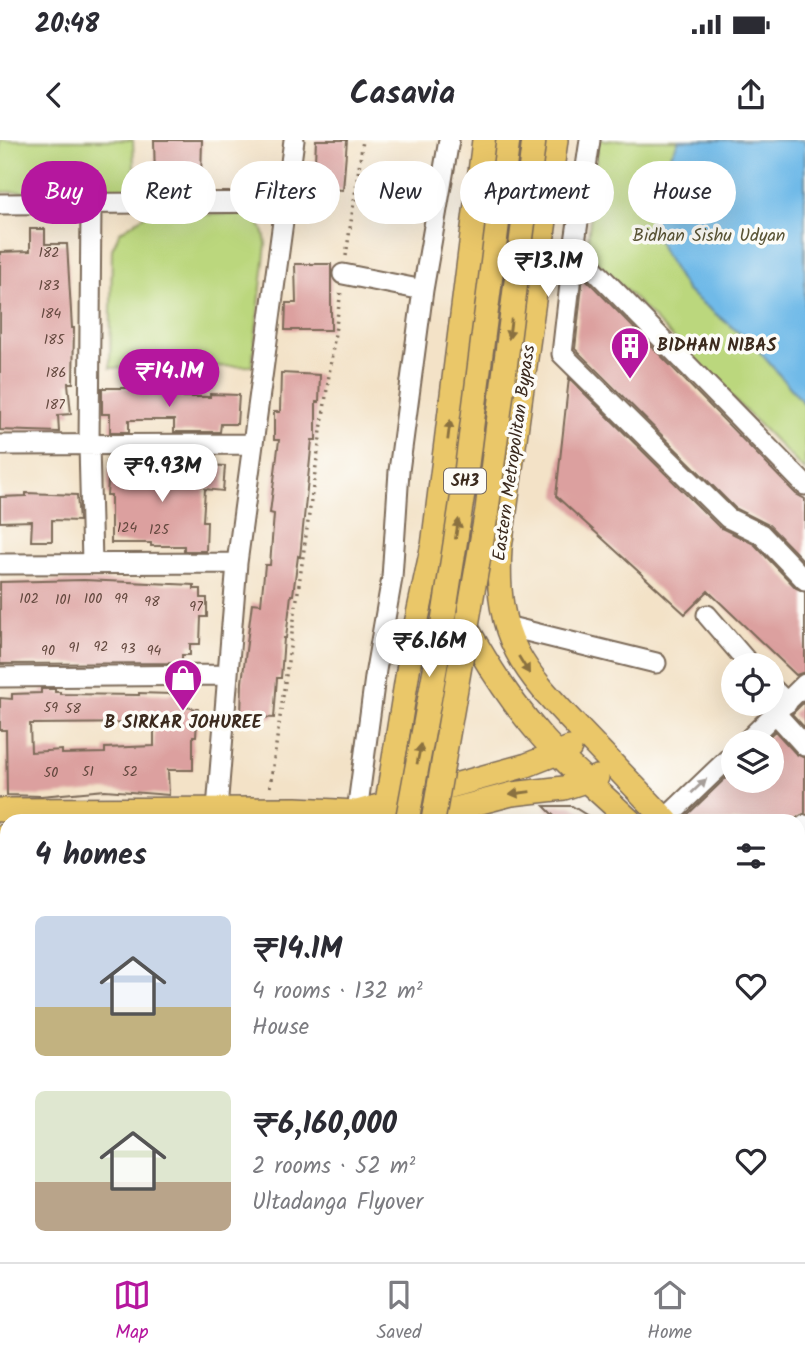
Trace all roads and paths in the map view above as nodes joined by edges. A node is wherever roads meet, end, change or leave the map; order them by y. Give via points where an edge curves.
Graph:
1 (294, 140) edge
2 (363, 140) edge
3 (449, 140) edge
4 (484, 140) edge
5 (508, 140) edge
6 (534, 140) edge
7 (555, 140) edge
8 (590, 140) edge
9 (291, 161) edge
10 (230, 203) edge
11 (0, 204) edge
12 (21, 204) edge
13 (107, 204) edge
14 (91, 224) edge
15 (283, 224) edge
16 (574, 249) junction
17 (344, 274) junction
18 (423, 290) junction
19 (253, 444) junction
20 (0, 445) edge
21 (89, 445) junction
22 (805, 485) edge
23 (433, 546) junction
24 (237, 562) junction
25 (0, 564) edge
26 (92, 564) junction
27 (805, 580) edge
28 (707, 615) dead end
29 (506, 626) junction
30 (740, 653) edge
31 (656, 663) dead end
32 (227, 675) junction
33 (0, 677) edge
34 (805, 684) edge
35 (784, 706) edge
36 (784, 714) edge
37 (774, 716) edge
38 (759, 730) edge
39 (588, 738) junction
40 (805, 746) edge
41 (560, 753) junction
42 (721, 766) edge
43 (615, 768) junction
44 (587, 782) junction
45 (270, 787) dead end
46 (453, 787) junction
47 (217, 809) junction
48 (0, 810) edge
49 (357, 812) junction
50 (385, 812) edge
51 (409, 814) edge
52 (444, 814) edge
53 (445, 814) edge
54 (453, 814) edge
55 (622, 814) edge
56 (660, 814) edge
57 (672, 814) edge

1 - 9 street
2 - 17 path
3 - 18 street
23 -> 4 main road
51 -> 5 main road, SH3, bridge via 465,480
6 -> 52 main road, SH3, bridge
7 - 29 main road, Eastern Metropolitan Bypass via 500,548 498,578
8 - 16 street
10 - 13 street
11 - 12 street
14 - 21 street
15 - 19 street
16 - 22 street
16 - 27 street via 562,354 728,518 761,534
17 - 18 street
17 - 45 path
18 - 49 street via 399,471 392,578
19 - 21 street
19 - 24 street
20 - 21 street
21 - 26 street
23 - 41 main road via 458,610 486,658 514,702
23 - 50 main road
24 - 26 street
24 - 32 street
25 - 26 street
28 - 30 street
29 - 31 street
29 -> 39 main road, Eastern Metropolitan Bypass via 533,678
32 - 33 street
32 - 47 street
34 - 35 street
36 - 40 street
37 - 38 street
39 - 41 main road
39 - 43 main road, Eastern Metropolitan Bypass
41 - 44 main road
41 - 46 main road
57 -> 42 street
43 - 44 main road
43 - 56 main road, Eastern Metropolitan Bypass
44 -> 54 main road via 512,794
44 - 55 main road
46 - 50 main road
46 - 53 main road
47 - 48 main road
47 - 49 main road
49 - 50 main road

